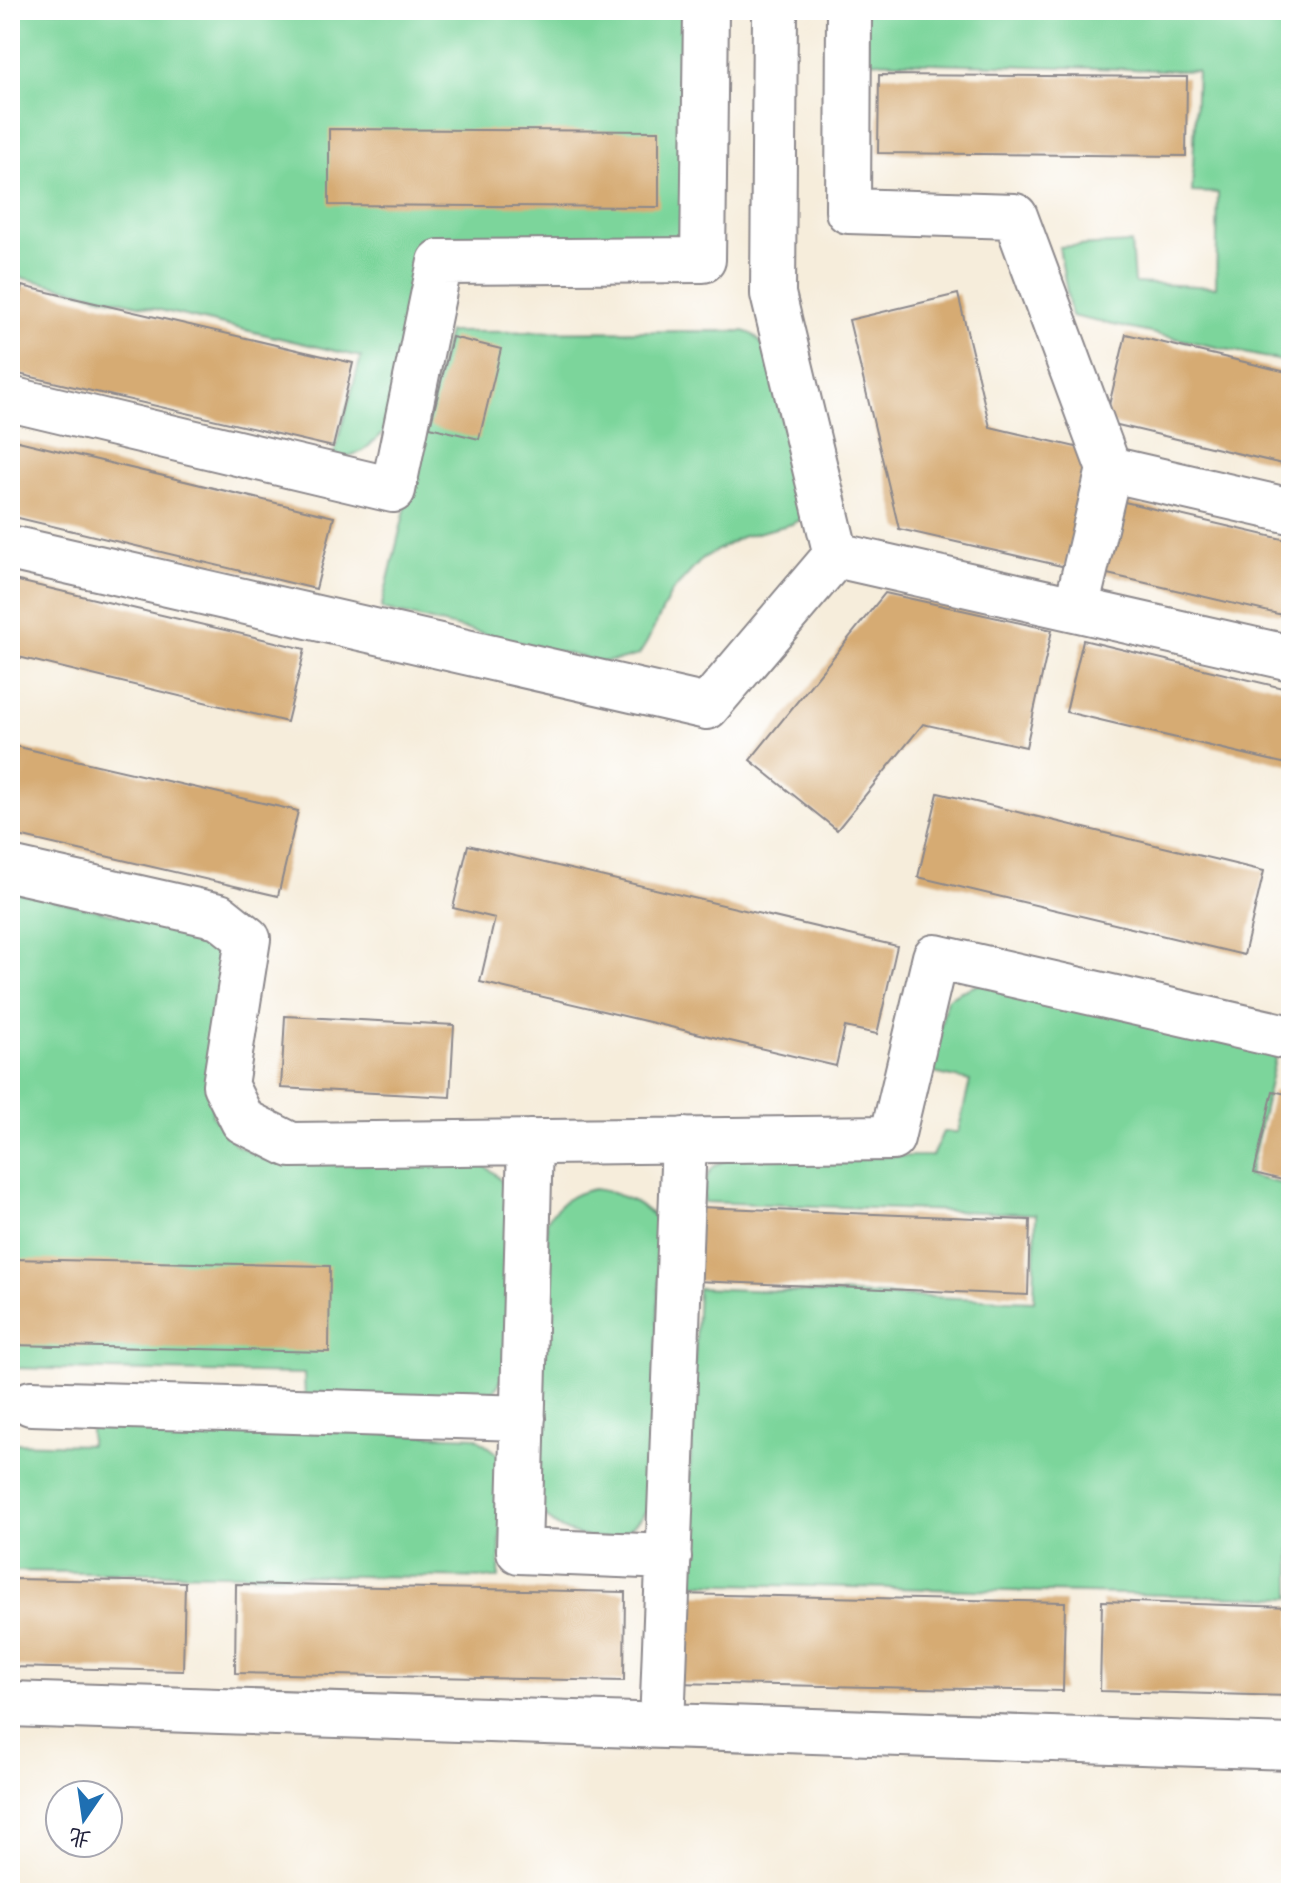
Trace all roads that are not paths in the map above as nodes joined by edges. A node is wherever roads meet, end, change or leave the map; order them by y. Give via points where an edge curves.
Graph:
1 (706, 10) edge
2 (775, 10) edge
3 (849, 10) edge
4 (10, 399) edge
5 (1109, 469) junction
6 (1291, 511) edge
7 (10, 548) edge
8 (836, 555) junction
9 (1076, 609) junction
10 (1291, 658) edge
11 (10, 869) edge
12 (1291, 1038) edge
13 (684, 1140) junction
14 (530, 1142) junction
15 (31, 1403) dead end
16 (523, 1418) junction
17 (669, 1557) junction
18 (10, 1704) edge
19 (662, 1726) junction
20 (1291, 1747) edge

1 - 4 lane via 703,260 440,262 393,490
2 - 8 lane via 773,294
3 - 5 lane via 848,211 1015,216
5 - 6 lane
5 - 9 lane
7 - 8 lane via 707,707
8 - 9 lane
9 - 10 lane
11 - 14 lane via 219,916 248,939 225,1085 243,1121 291,1145
12 - 13 lane via 935,957 892,1138
13 - 14 lane
13 - 17 lane
14 - 16 lane
15 - 16 lane
16 - 17 lane via 519,1551
17 - 19 lane
18 - 19 lane
19 - 20 lane

